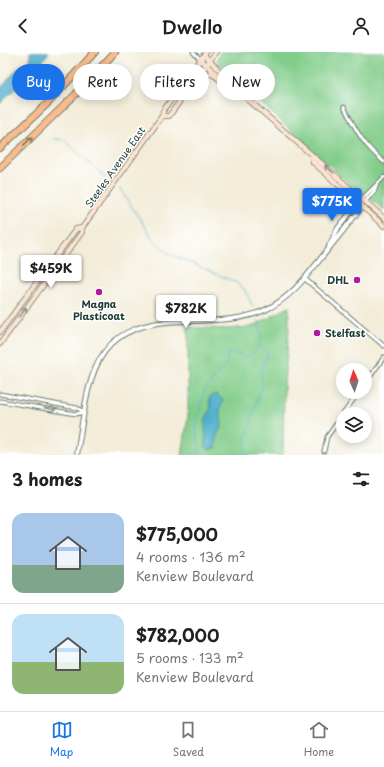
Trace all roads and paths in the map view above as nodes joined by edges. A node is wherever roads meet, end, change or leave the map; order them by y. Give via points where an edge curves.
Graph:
1 (94, 52) edge
2 (115, 52) edge
3 (193, 52) edge
4 (216, 52) edge
5 (203, 55) edge
6 (208, 63) junction
7 (217, 72) edge
8 (180, 100) edge
9 (247, 100) edge
10 (344, 106) dead end
11 (162, 116) junction
12 (0, 148) edge
13 (312, 156) junction
14 (384, 162) edge
15 (0, 168) edge
16 (384, 177) edge
17 (364, 200) junction
18 (360, 205) junction
19 (384, 218) edge
20 (384, 226) edge
21 (82, 228) junction
22 (305, 279) junction
23 (0, 332) edge
24 (0, 344) edge
25 (384, 346) edge
26 (384, 357) edge
27 (372, 374) edge
28 (0, 394) edge
29 (16, 398) junction
30 (0, 401) edge
31 (15, 404) junction
32 (84, 412) junction
33 (336, 424) edge
34 (324, 450) dead end
35 (77, 455) edge

1 - 12 highway via 48,103
15 -> 2 highway
3 - 5 street
4 - 6 main road, Steeles Avenue East
5 - 6 main road
5 - 11 main road, Steeles Avenue East
6 - 7 main road
8 - 11 main road, Steeles Avenue East via 169,116
9 - 13 main road
10 - 14 street via 355,130
11 - 21 main road, Steeles Avenue East
17 -> 13 main road
13 - 18 main road via 313,162
16 - 17 street
17 - 18 street
17 - 19 main road
18 - 20 main road
18 - 22 street via 338,228 325,253
21 - 23 main road, Steeles Avenue East via 76,229
24 -> 21 main road, Steeles Avenue East via 82,232
22 - 25 street
22 - 32 street via 278,303 251,316 160,322 142,325 129,331 111,345 96,365 89,383
26 - 27 street
28 - 29 street
29 - 31 street
29 - 32 street via 77,408
30 - 31 street
31 -> 32 street via 76,414
32 - 35 street
33 - 34 street via 327,437

